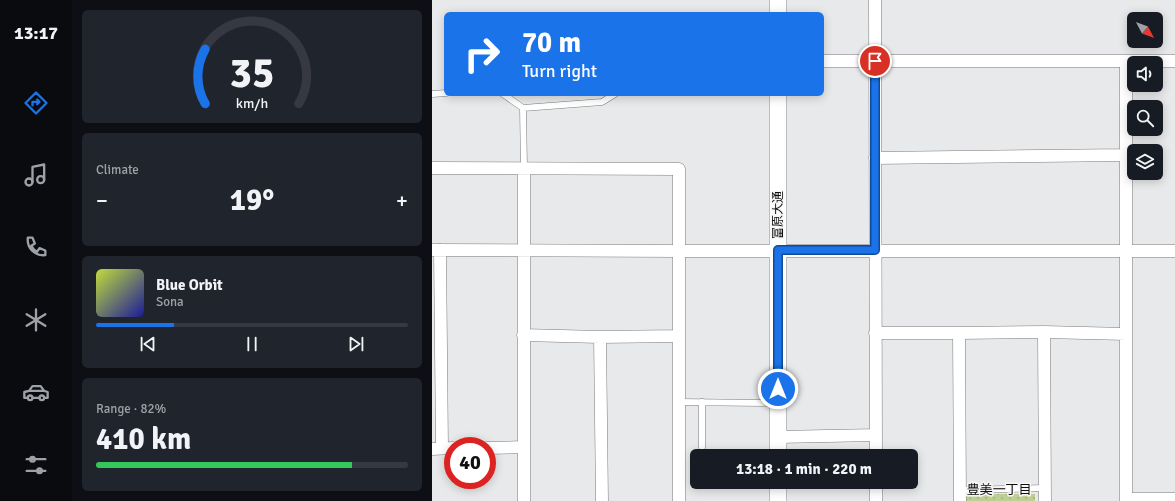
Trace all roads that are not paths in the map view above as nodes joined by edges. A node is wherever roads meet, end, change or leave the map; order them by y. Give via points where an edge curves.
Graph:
1 (778, 0) edge
2 (875, 0) edge
3 (778, 12) edge
4 (824, 61) edge
5 (875, 61) junction
6 (1126, 61) junction
7 (1175, 61) edge
8 (444, 93) edge
9 (432, 94) edge
10 (506, 96) edge
11 (611, 96) edge
12 (778, 96) edge
13 (522, 108) junction
14 (1126, 156) junction
15 (875, 158) junction
16 (432, 168) edge
17 (524, 168) junction
18 (436, 250) edge
19 (778, 250) junction
20 (875, 250) junction
21 (524, 251) junction
22 (679, 251) junction
23 (1127, 251) junction
24 (1175, 251) edge
25 (1044, 332) junction
26 (875, 333) junction
27 (959, 333) junction
28 (1126, 334) junction
29 (523, 335) junction
30 (679, 336) junction
31 (600, 337) junction
32 (436, 342) edge
33 (679, 402) junction
34 (702, 402) junction
35 (778, 403) junction
36 (876, 435) junction
37 (778, 436) junction
38 (524, 447) junction
39 (702, 447) dead end
40 (442, 448) edge
41 (496, 448) edge
42 (778, 449) edge
43 (876, 449) edge
44 (1045, 488) junction
45 (778, 489) edge
46 (876, 489) edge
47 (960, 495) edge
48 (1175, 499) edge
49 (1126, 500) edge
50 (524, 501) edge
51 (602, 501) edge
52 (679, 501) edge
53 (778, 501) edge
54 (876, 501) edge
55 (1045, 501) edge

1 - 3 street
2 - 5 street
4 - 5 street
5 - 6 street
5 - 15 street
6 - 7 street
6 - 14 street
8 - 9 lane
10 - 13 lane
11 - 13 lane via 602,102
12 - 19 street, 富原大通
13 - 17 lane
14 - 15 street
14 - 23 street
15 - 20 street
16 - 17 street
17 - 21 street
17 - 22 street via 679,169
18 - 21 street
18 - 32 street
19 - 20 street
19 - 22 street
19 - 35 street, 富原大通
20 - 23 street
20 - 26 street
21 - 22 street
21 - 29 street
22 - 30 street
23 - 24 street
23 - 28 street
25 - 27 street
25 - 28 street
25 - 44 street
26 - 27 street
26 - 36 street
27 - 47 street
28 - 49 street
29 - 31 street
29 - 38 street
30 - 31 street
30 - 33 street
31 - 51 street
32 - 40 street
33 - 34 lane
33 - 52 street
34 - 35 lane
34 - 39 lane
35 - 37 street, 富原大通
36 - 37 street
36 - 43 street
37 - 42 street, 富原大通
38 - 41 street
38 - 50 street
44 - 47 lane
44 - 55 street
45 - 53 street
46 - 54 street
48 - 49 street

